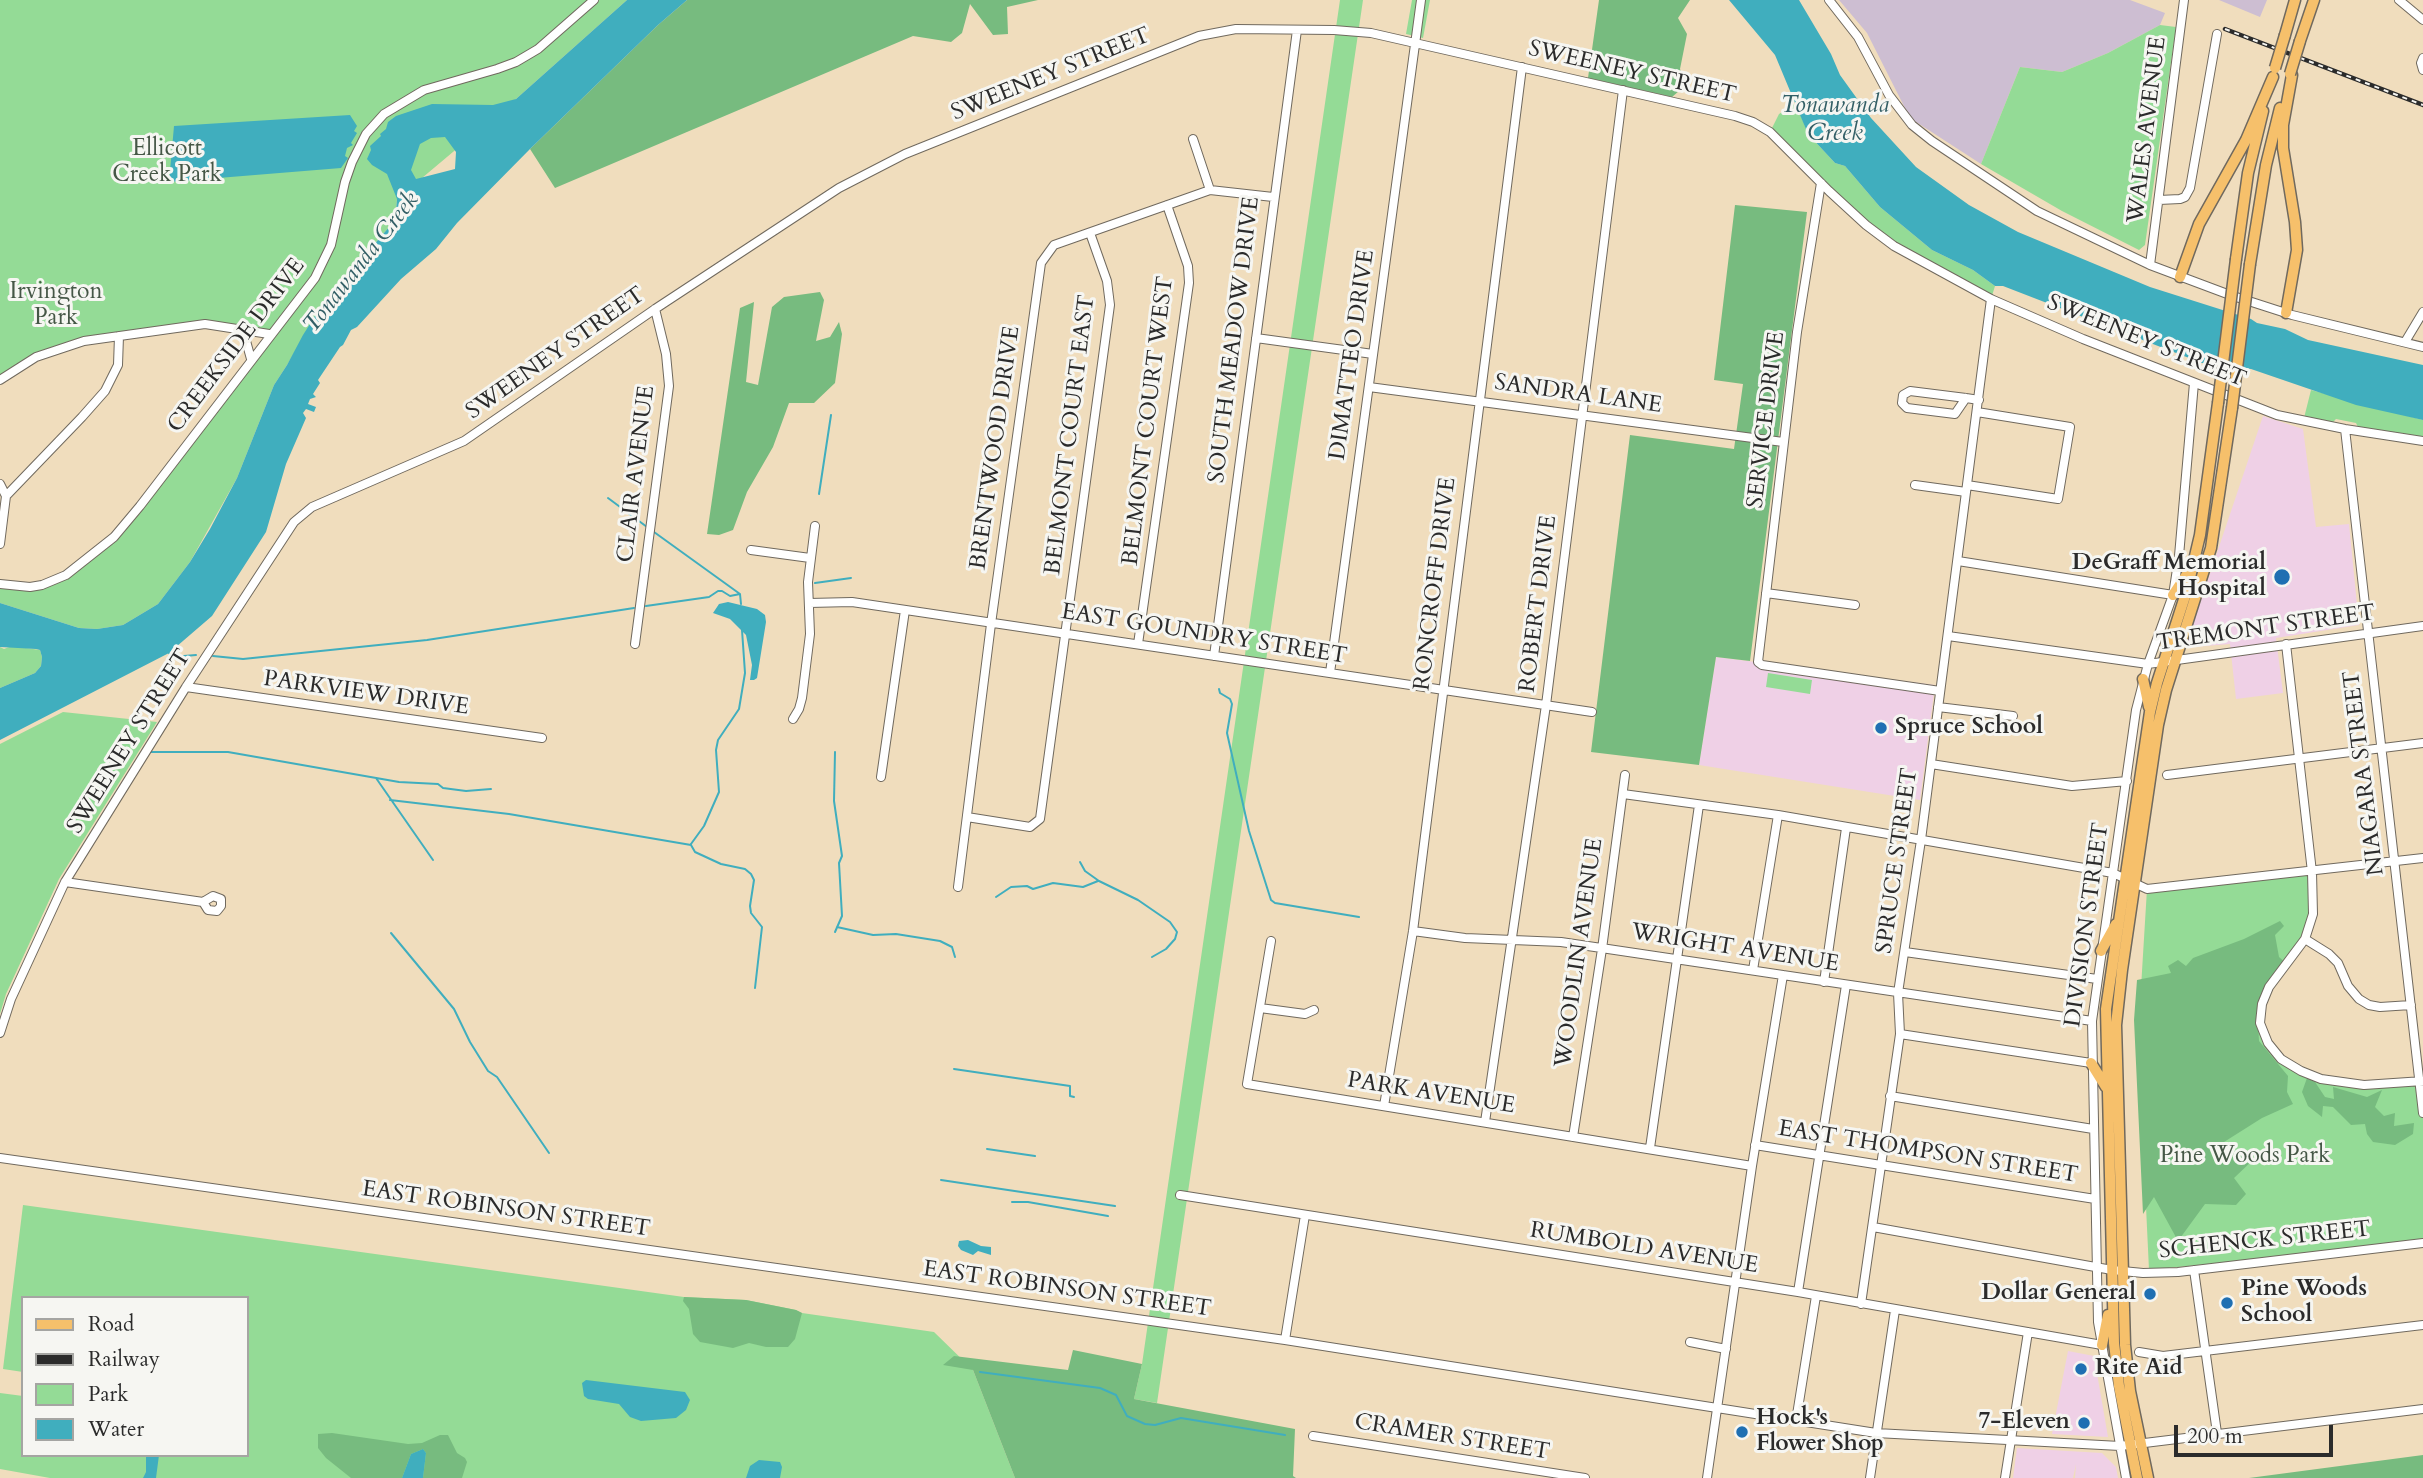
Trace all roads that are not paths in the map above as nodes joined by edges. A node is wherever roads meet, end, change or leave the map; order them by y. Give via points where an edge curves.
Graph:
1 (594, 0) edge
2 (1421, 0) edge
3 (1829, 0) edge
4 (2184, 0) edge
5 (2295, 0) edge
6 (2314, 0) edge
7 (2399, 0) edge
8 (2423, 20) edge
9 (1297, 30) junction
10 (2217, 34) dead end
11 (1415, 42) junction
12 (2422, 59) edge
13 (1522, 67) junction
14 (2423, 69) edge
15 (2274, 72) junction
16 (2291, 74) junction
17 (1623, 90) junction
18 (1193, 139) dead end
19 (1821, 183) junction
20 (1210, 190) junction
21 (1273, 197) junction
22 (2158, 200) junction
23 (1167, 205) junction
24 (1090, 233) junction
25 (2150, 265) junction
26 (2180, 277) junction
27 (1991, 299) junction
28 (655, 309) junction
29 (2423, 312) edge
30 (2286, 313) junction
31 (243, 330) junction
32 (270, 334) junction
33 (119, 336) junction
34 (1256, 338) junction
35 (2405, 342) junction
36 (2423, 347) edge
37 (1373, 354) junction
38 (251, 359) junction
39 (0, 380) edge
40 (2193, 383) junction
41 (1369, 387) junction
42 (1966, 398) junction
43 (1979, 400) junction
44 (1479, 401) junction
45 (1977, 412) junction
46 (1581, 414) junction
47 (2345, 429) junction
48 (2423, 441) edge
49 (1783, 442) junction
50 (1915, 485) dead end
51 (1966, 488) junction
52 (3, 490) edge
53 (815, 526) dead end
54 (0, 544) edge
55 (751, 550) dead end
56 (810, 558) junction
57 (1958, 561) junction
58 (2194, 562) junction
59 (0, 584) edge
60 (1766, 593) junction
61 (2173, 594) junction
62 (810, 603) junction
63 (1855, 605) dead end
64 (905, 610) junction
65 (991, 624) junction
66 (2423, 626) edge
67 (1066, 633) junction
68 (2368, 634) junction
69 (1948, 636) junction
70 (635, 644) dead end
71 (1138, 644) junction
72 (2286, 644) junction
73 (1214, 656) junction
74 (2175, 660) junction
75 (2163, 662) junction
76 (2148, 664) junction
77 (1330, 673) junction
78 (2143, 679) junction
79 (186, 687) junction
80 (1442, 690) junction
81 (1940, 691) junction
82 (1546, 705) junction
83 (1938, 707) junction
84 (1592, 712) dead end
85 (2150, 712) junction
86 (2013, 716) dead end
87 (793, 719) dead end
88 (542, 738) dead end
89 (2423, 743) edge
90 (2381, 748) junction
91 (2300, 758) junction
92 (1931, 764) junction
93 (1625, 775) dead end
94 (2167, 775) dead end
95 (881, 777) dead end
96 (2127, 781) junction
97 (1623, 794) junction
98 (1699, 805) junction
99 (1778, 815) junction
100 (967, 817) junction
101 (1846, 828) junction
102 (1922, 840) junction
103 (2423, 858) edge
104 (2395, 862) junction
105 (2312, 872) junction
106 (2113, 873) junction
107 (65, 882) junction
108 (2131, 882) junction
109 (958, 887) dead end
110 (203, 902) dead end
111 (2119, 918) junction
112 (1413, 930) junction
113 (2305, 939) junction
114 (1513, 940) junction
115 (1271, 941) dead end
116 (1602, 949) junction
117 (2101, 951) junction
118 (1905, 952) junction
119 (1678, 958) junction
120 (1753, 970) junction
121 (1783, 975) junction
122 (2097, 979) junction
123 (1824, 982) junction
124 (1846, 985) junction
125 (1898, 993) junction
126 (2411, 1005) junction
127 (1260, 1008) junction
128 (1314, 1010) dead end
129 (2092, 1021) junction
130 (0, 1033) edge
131 (1900, 1034) junction
132 (2091, 1063) junction
133 (2421, 1081) edge
134 (2106, 1088) junction
135 (1890, 1096) junction
136 (1384, 1106) junction
137 (2423, 1113) edge
138 (1485, 1122) junction
139 (2093, 1129) junction
140 (1573, 1136) junction
141 (1755, 1145) junction
142 (1650, 1148) junction
143 (1820, 1154) junction
144 (0, 1158) edge
145 (1882, 1164) junction
146 (1752, 1166) junction
147 (1181, 1195) dead end
148 (2095, 1199) junction
149 (1305, 1215) junction
150 (1873, 1227) junction
151 (2423, 1243) edge
152 (2097, 1268) junction
153 (2194, 1270) junction
154 (2117, 1271) junction
155 (1736, 1283) junction
156 (1798, 1292) junction
157 (1816, 1296) junction
158 (2112, 1299) junction
159 (1861, 1304) junction
160 (1895, 1310) junction
161 (2423, 1325) edge
162 (2028, 1332) junction
163 (1285, 1340) junction
164 (1690, 1342) dead end
165 (2102, 1345) junction
166 (1726, 1349) junction
167 (2205, 1351) junction
168 (2139, 1352) dead end
169 (1717, 1408) junction
170 (2423, 1409) edge
171 (1796, 1421) junction
172 (1876, 1433) junction
173 (2217, 1433) junction
174 (1313, 1436) dead end
175 (2011, 1440) junction
176 (2130, 1444) junction
177 (1585, 1478) edge
178 (1707, 1478) edge
179 (1870, 1478) edge
180 (2005, 1478) edge
181 (2126, 1478) edge
182 (2135, 1478) edge
183 (2148, 1478) edge

1 - 32 street, CREEKSIDE DRIVE via 538,49 497,69 424,90 374,124 349,172 323,262 307,290
2 - 11 street, DIMATTEO DRIVE
3 - 25 street via 1912,125 2037,211
4 - 22 street, WALES AVENUE
5 - 15 main road, bridge
6 - 16 main road, bridge
7 - 8 street
9 - 11 street, SWEENEY STREET via 1371,33
9 - 21 street, SOUTH MEADOW DRIVE
9 - 28 street, SWEENEY STREET via 1236,29 1199,36 905,155 839,188
10 - 22 street via 2188,194
11 - 13 street, SWEENEY STREET
11 - 37 street, DIMATTEO DRIVE
12 - 14 street
13 - 17 street, SWEENEY STREET
13 - 44 street, RONCROFF DRIVE
15 - 26 main road via 2240,152 2199,225
15 - 58 main road, bridge via 2248,173
16 - 30 main road via 2283,148 2297,250
16 - 74 main road, bridge via 2270,144 2211,548
17 - 19 street, SWEENEY STREET via 1754,122
17 - 46 street, ROBERT DRIVE
18 - 20 street
19 - 27 street, SWEENEY STREET via 1894,246
19 - 49 street, SERVICE DRIVE
20 - 21 street, BRENTWOOD DRIVE
20 - 23 street, BRENTWOOD DRIVE
21 - 34 street, SOUTH MEADOW DRIVE
22 - 25 street, WALES AVENUE
23 - 24 street, BRENTWOOD DRIVE
23 - 71 street, BELMONT COURT WEST via 1188,266 1189,283
24 - 65 street, BRENTWOOD DRIVE via 1054,246 1041,263
24 - 67 street, BELMONT COURT EAST via 1110,304
25 - 26 street
26 - 30 street
27 - 40 street, SWEENEY STREET
27 - 43 street, SPRUCE STREET
28 - 70 street, CLAIR AVENUE via 669,386
28 - 79 street, SWEENEY STREET via 464,441 312,507 294,522
29 - 35 street
30 - 35 street
31 - 32 street
31 - 33 street via 205,324
31 - 38 street
32 - 38 street, CREEKSIDE DRIVE
33 - 39 street via 60,348
33 - 52 street via 118,365 105,391
34 - 37 street
34 - 73 street, SOUTH MEADOW DRIVE
35 - 36 street
37 - 41 street, DIMATTEO DRIVE
38 - 59 street, CREEKSIDE DRIVE via 114,537 54,581 30,587
40 - 47 street, SWEENEY STREET via 2277,415
40 - 61 street, DIVISION STREET
41 - 44 street, SANDRA LANE
41 - 77 street, DIMATTEO DRIVE
42 - 42 street via 1910,391 1903,395 1902,403 1907,408 1955,414
42 - 43 street
43 - 45 street, SPRUCE STREET
44 - 46 street, SANDRA LANE
44 - 80 street, RONCROFF DRIVE
45 - 51 street, SPRUCE STREET
45 - 51 street via 2070,427 2058,499
46 - 49 street, SANDRA LANE
46 - 82 street, ROBERT DRIVE
47 - 48 street, SWEENEY STREET
47 - 68 street, NIAGARA STREET
49 - 60 street, SERVICE DRIVE
50 - 51 street
51 - 57 street, SPRUCE STREET
52 - 54 street
53 - 56 street
55 - 56 street
56 - 62 street
57 - 61 street
57 - 69 street, SPRUCE STREET
58 - 61 main road
58 - 75 main road
60 - 63 street
60 - 81 street, SERVICE DRIVE via 1758,662
61 - 76 street, DIVISION STREET
62 - 64 street, EAST GOUNDRY STREET via 844,601
62 - 87 street via 802,698
64 - 65 street, EAST GOUNDRY STREET
64 - 95 street
65 - 67 street, EAST GOUNDRY STREET
65 - 100 street, BRENTWOOD DRIVE
66 - 68 street, TREMONT STREET
67 - 71 street, EAST GOUNDRY STREET
67 - 100 street, BELMONT COURT EAST via 1040,819 1030,827
68 - 72 street, TREMONT STREET
68 - 90 street, NIAGARA STREET
69 - 76 street, TREMONT STREET
69 - 81 street, SPRUCE STREET
71 - 73 street, EAST GOUNDRY STREET
72 - 74 street, TREMONT STREET
72 - 91 street
73 - 77 street, EAST GOUNDRY STREET
74 - 75 street, TREMONT STREET
74 - 108 main road via 2158,725
75 - 76 street, TREMONT STREET
75 - 85 main road
76 - 78 street, DIVISION STREET
77 - 80 street, EAST GOUNDRY STREET
78 - 85 main road
78 - 96 street, DIVISION STREET
79 - 88 street, PARKVIEW DRIVE
79 - 107 street, SWEENEY STREET
80 - 82 street, EAST GOUNDRY STREET
80 - 112 street, RONCROFF DRIVE
81 - 83 street, SPRUCE STREET
82 - 84 street, EAST GOUNDRY STREET
82 - 114 street, ROBERT DRIVE
83 - 86 street
83 - 92 street, SPRUCE STREET
85 - 108 main road
89 - 90 street
90 - 91 street
90 - 104 street, NIAGARA STREET
91 - 94 street
91 - 105 street
92 - 96 street via 2072,786
92 - 102 street, SPRUCE STREET
93 - 97 street, WOODLIN AVENUE
96 - 106 street, DIVISION STREET
97 - 98 street
97 - 116 street, WOODLIN AVENUE
98 - 99 street
98 - 119 street
99 - 101 street
99 - 120 street
100 - 109 street, BRENTWOOD DRIVE
101 - 102 street
101 - 123 street
102 - 106 street
102 - 118 street, SPRUCE STREET
103 - 104 street
104 - 105 street
104 - 126 street, NIAGARA STREET
105 - 108 street via 2147,889
105 - 113 street via 2314,914
106 - 108 street
106 - 117 street, DIVISION STREET
107 - 110 street
107 - 130 street, SWEENEY STREET
108 - 111 main road
108 - 154 main road via 2116,1025
111 - 117 main road
111 - 134 main road via 2106,1009
112 - 114 street, WRIGHT AVENUE
112 - 136 street, RONCROFF DRIVE
113 - 126 street via 2338,963 2359,999 2380,1007
113 - 133 street via 2262,1003 2260,1023 2281,1059 2321,1079 2364,1085
114 - 116 street, WRIGHT AVENUE
114 - 138 street, ROBERT DRIVE
115 - 127 street, PARK AVENUE
116 - 119 street, WRIGHT AVENUE
116 - 140 street, WOODLIN AVENUE
117 - 122 street, DIVISION STREET
118 - 122 street
118 - 125 street, SPRUCE STREET
119 - 120 street, WRIGHT AVENUE
119 - 142 street
120 - 121 street, WRIGHT AVENUE
121 - 123 street, WRIGHT AVENUE
121 - 141 street
122 - 129 street, DIVISION STREET
123 - 124 street, WRIGHT AVENUE
124 - 125 street, WRIGHT AVENUE
124 - 143 street
125 - 129 street, WRIGHT AVENUE
125 - 131 street, SPRUCE STREET
126 - 133 street, NIAGARA STREET
127 - 128 street via 1305,1014
127 - 136 street, PARK AVENUE via 1247,1084
129 - 132 street, DIVISION STREET
131 - 132 street
131 - 135 street, SPRUCE STREET
132 - 134 main road
132 - 139 street, DIVISION STREET
133 - 137 street, NIAGARA STREET
134 - 154 main road
135 - 139 street
135 - 145 street, SPRUCE STREET
136 - 138 street, PARK AVENUE
138 - 140 street, PARK AVENUE
139 - 148 street, DIVISION STREET
140 - 142 street, PARK AVENUE
141 - 143 street, EAST THOMPSON STREET
141 - 146 street
142 - 146 street, PARK AVENUE
143 - 145 street, EAST THOMPSON STREET
143 - 156 street
144 - 163 street, EAST ROBINSON STREET
145 - 148 street, EAST THOMPSON STREET
145 - 150 street, SPRUCE STREET
146 - 155 street
147 - 149 street, RUMBOLD AVENUE
148 - 152 street, DIVISION STREET
149 - 155 street, RUMBOLD AVENUE
149 - 163 street
150 - 152 street, SCHENCK STREET
150 - 159 street, SPRUCE STREET
151 - 153 street, SCHENCK STREET
152 - 154 street, SCHENCK STREET
152 - 165 street, DIVISION STREET
153 - 154 street, SCHENCK STREET
153 - 167 street
154 - 158 main road
154 - 176 main road
155 - 156 street, RUMBOLD AVENUE
155 - 166 street
156 - 157 street, RUMBOLD AVENUE
157 - 159 street, RUMBOLD AVENUE
157 - 171 street
158 - 165 main road
158 - 176 main road via 2119,1386
159 - 160 street, RUMBOLD AVENUE
160 - 162 street, RUMBOLD AVENUE
160 - 172 street
161 - 167 street
162 - 165 street, RUMBOLD AVENUE
162 - 175 street
163 - 169 street, EAST ROBINSON STREET
164 - 166 street
165 - 176 street, DIVISION STREET
166 - 169 street
167 - 168 street via 2163,1356
167 - 173 street
169 - 171 street, EAST ROBINSON STREET
169 - 178 street
170 - 173 street, EAST ROBINSON STREET
171 - 172 street, EAST ROBINSON STREET
172 - 175 street, EAST ROBINSON STREET
172 - 179 street
173 - 176 street, EAST ROBINSON STREET
174 - 177 street, CRAMER STREET
175 - 176 street, EAST ROBINSON STREET
175 - 180 street
176 - 181 street, DIVISION STREET
176 - 182 main road
176 - 183 main road

